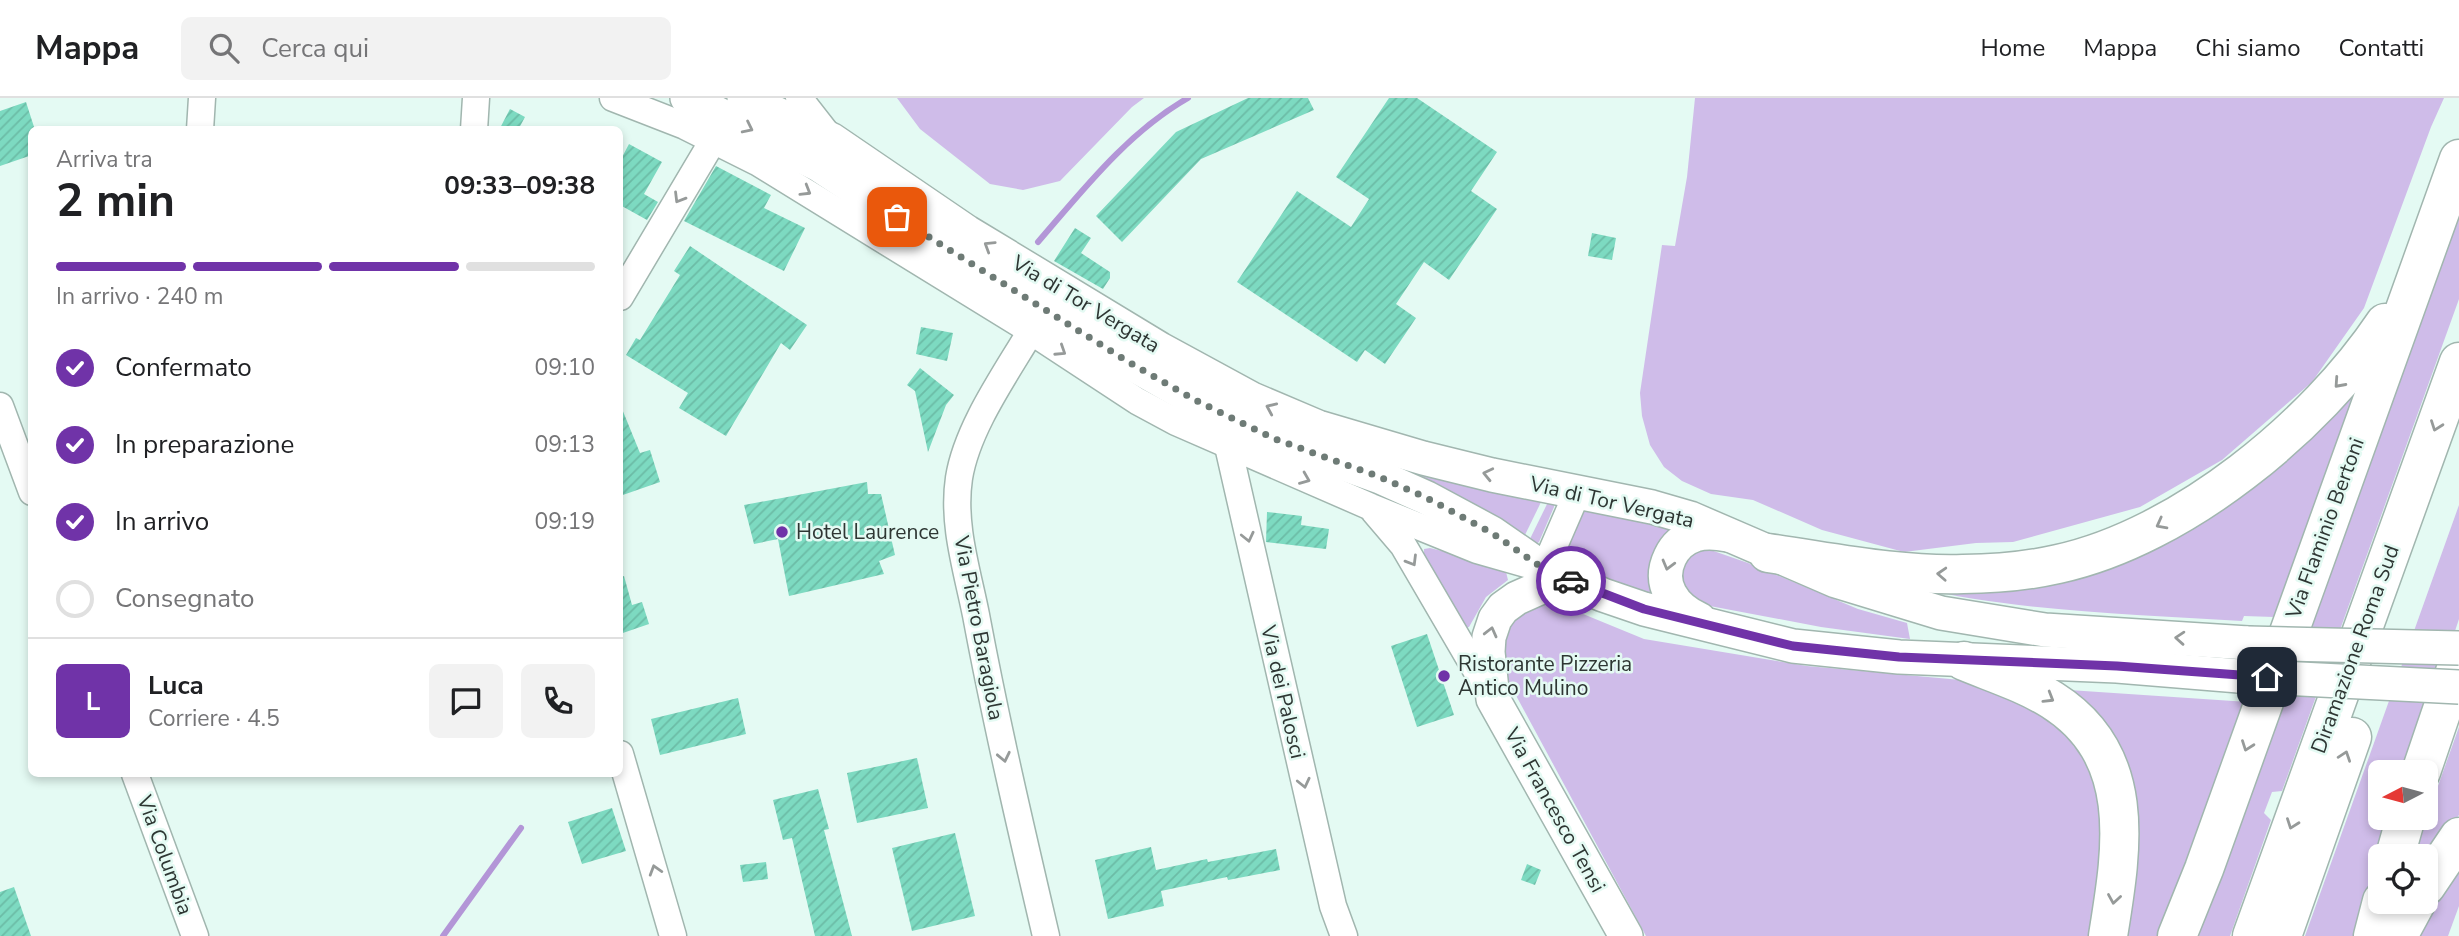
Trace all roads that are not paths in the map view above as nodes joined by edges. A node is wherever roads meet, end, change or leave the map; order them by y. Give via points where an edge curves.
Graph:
1 (202, 98) edge
2 (476, 98) edge
3 (613, 98) edge
4 (687, 98) edge
5 (744, 98) edge
6 (775, 98) edge
7 (799, 98) edge
8 (200, 126) edge
9 (474, 126) edge
10 (714, 139) junction
11 (832, 140) junction
12 (2459, 159) edge
13 (2428, 244) junction
14 (623, 292) edge
15 (1031, 331) junction
16 (2459, 362) edge
17 (0, 406) edge
18 (2459, 438) edge
19 (1228, 446) junction
20 (28, 481) edge
21 (1577, 492) junction
22 (1371, 507) junction
23 (1756, 546) junction
24 (1554, 573) junction
25 (1720, 627) junction
26 (2459, 648) edge
27 (2459, 660) edge
28 (1964, 661) junction
29 (2459, 687) edge
30 (1493, 699) junction
31 (2424, 760) edge
32 (623, 764) edge
33 (136, 777) edge
34 (2459, 837) edge
35 (2438, 868) edge
36 (2379, 914) edge
37 (2410, 914) edge
38 (195, 936) edge
39 (673, 936) edge
40 (1046, 936) edge
41 (1344, 936) edge
42 (1626, 936) edge
43 (2108, 936) edge
44 (2177, 936) edge
45 (2252, 936) edge
46 (2281, 936) edge
47 (2373, 936) edge
48 (2398, 936) edge

1 - 8 street
2 - 9 street
3 - 10 street, Via di Tor Vergata
4 -> 24 main road, Via di Tor Vergata via 819,165 1184,394 1275,439 1427,498
5 - 11 main road, Via di Tor Vergata
6 - 11 street, Via di Tor Vergata
7 - 11 street
10 -> 14 street
10 -> 15 street, Via di Tor Vergata
21 -> 11 main road, Via di Tor Vergata via 1423,458 1318,427 1252,399 967,232
12 - 13 highway, Via Flaminio Bertoni
13 -> 23 highway via 2390,316 2319,404 2249,466 2137,537 2059,564 1965,574 1879,568
13 -> 44 highway, Via Flaminio Bertoni
15 -> 19 street, Via di Tor Vergata via 1137,401
15 -> 40 street, Via Pietro Baragiola via 969,443 961,467 958,516 1000,738
16 -> 45 highway, Diramazione Roma Sud
17 - 20 street
46 -> 18 highway, Diramazione Roma Sud
19 -> 22 street, Via di Tor Vergata
19 -> 41 street, Via dei Palosci via 1333,906
21 - 23 main road, Via di Tor Vergata via 1678,514
21 - 24 street
22 - 24 street, Via di Tor Vergata via 1477,550
22 -> 30 street, Via Francesco Tensi via 1397,536
23 -> 25 main road via 1717,533 1696,535 1675,547 1667,564 1666,585 1674,601 1694,617
26 -> 23 main road, Via di Tor Vergata, bridge via 2248,643 2045,630 1974,620 1836,581
24 - 25 main road, Via di Tor Vergata via 1644,609
30 -> 24 main road via 1488,652 1494,619
25 - 28 main road, Via di Tor Vergata via 1793,646
27 - 31 highway
28 - 29 main road, Via di Tor Vergata, bridge
28 -> 43 highway via 2057,703 2088,732 2106,759 2118,801 2121,843
30 - 42 main road, Via Francesco Tensi
39 -> 32 street
33 - 38 street, Via Columbia
34 - 35 highway
36 - 47 highway
37 - 48 highway

